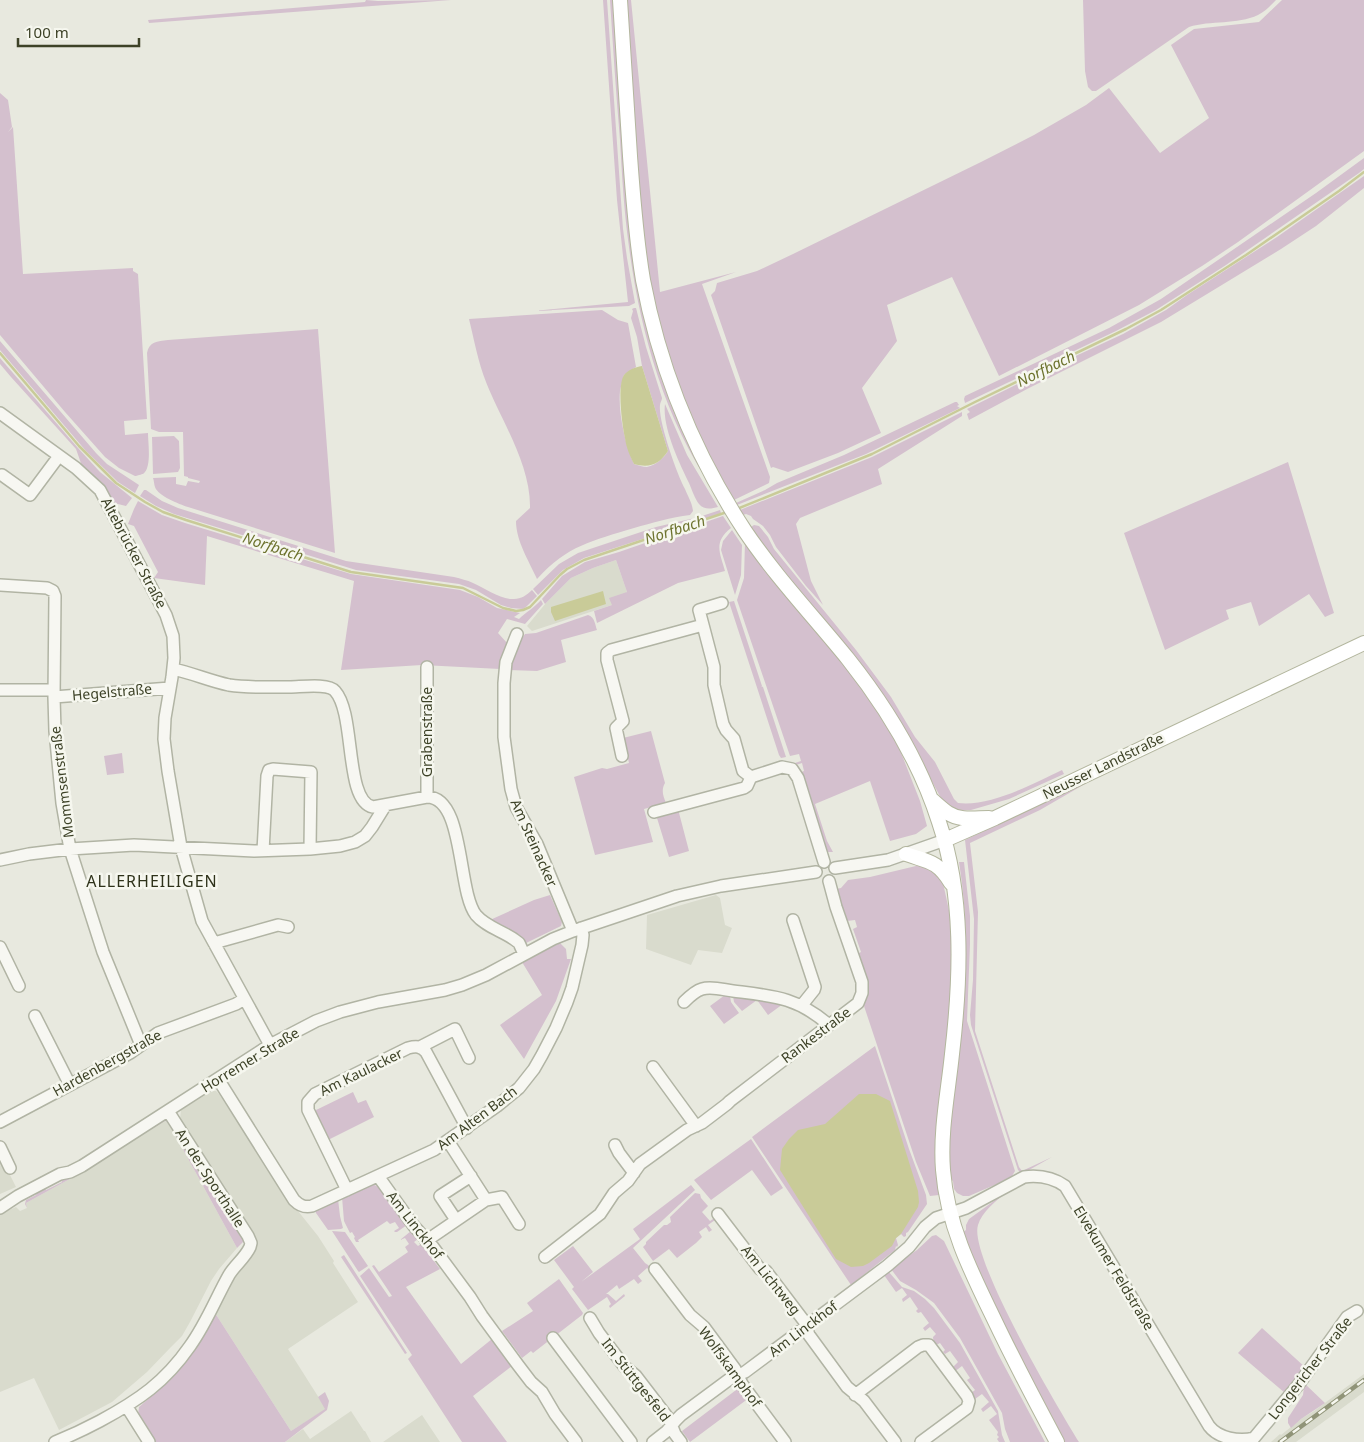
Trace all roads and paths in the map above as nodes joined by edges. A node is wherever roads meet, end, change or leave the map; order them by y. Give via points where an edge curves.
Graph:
1 (620, 0) edge
2 (0, 413) edge
3 (59, 456) junction
4 (2, 475) dead end
5 (0, 585) edge
6 (722, 604) dead end
7 (703, 625) junction
8 (517, 634) dead end
9 (1364, 642) edge
10 (427, 666) dead end
11 (173, 669) junction
12 (170, 688) junction
13 (0, 690) edge
14 (54, 693) junction
15 (622, 756) dead end
16 (751, 777) junction
17 (427, 798) junction
18 (931, 799) junction
19 (385, 806) junction
20 (654, 812) dead end
21 (995, 818) junction
22 (945, 840) junction
23 (181, 847) junction
24 (70, 849) junction
25 (310, 849) junction
26 (263, 852) junction
27 (906, 854) junction
28 (0, 860) edge
29 (824, 862) junction
30 (835, 868) junction
31 (816, 872) junction
32 (829, 881) junction
33 (954, 891) junction
34 (793, 920) dead end
35 (288, 927) dead end
36 (577, 930) junction
37 (214, 943) junction
38 (0, 947) edge
39 (524, 954) junction
40 (19, 986) dead end
41 (244, 999) junction
42 (684, 1002) dead end
43 (802, 1005) junction
44 (34, 1016) dead end
45 (829, 1025) junction
46 (141, 1045) junction
47 (270, 1045) junction
48 (420, 1047) junction
49 (469, 1058) dead end
50 (653, 1067) dead end
51 (218, 1079) junction
52 (70, 1085) junction
53 (168, 1111) junction
54 (0, 1122) edge
55 (696, 1126) junction
56 (466, 1128) junction
57 (448, 1141) junction
58 (615, 1145) dead end
59 (0, 1147) edge
60 (10, 1168) dead end
61 (634, 1173) junction
62 (378, 1176) junction
63 (471, 1176) junction
64 (347, 1190) junction
65 (486, 1200) junction
66 (0, 1208) edge
67 (718, 1214) dead end
68 (950, 1214) junction
69 (456, 1220) junction
70 (519, 1224) dead end
71 (426, 1241) junction
72 (544, 1257) dead end
73 (656, 1269) dead end
74 (1356, 1311) dead end
75 (590, 1318) dead end
76 (806, 1327) junction
77 (553, 1338) dead end
78 (738, 1375) junction
79 (855, 1395) junction
80 (127, 1407) junction
81 (672, 1426) junction
82 (55, 1442) edge
83 (149, 1442) edge
84 (576, 1442) edge
85 (631, 1442) edge
86 (654, 1442) edge
87 (681, 1442) edge
88 (785, 1442) edge
89 (895, 1442) edge
90 (921, 1442) edge
91 (1057, 1442) edge
92 (1241, 1442) edge

1 - 18 main road via 640,261 659,347 675,395 694,441 748,535 873,693 903,740
2 - 3 street, Altebrücker Straße
3 - 4 street via 34,498
3 - 11 street, Altebrücker Straße via 91,480 107,502 168,621 174,643
5 - 14 street, Mommsenstraße via 53,591 56,601
6 - 7 street via 699,610
7 - 15 street via 607,653 623,721 616,728
7 - 16 street via 723,724 734,739 743,771
8 - 36 street, Am Steinacker via 508,657 504,683 504,737 511,789 516,807
9 - 21 main road, Neusser Landstraße
10 - 17 street, Grabenstraße
11 - 12 street, Altebrücker Straße
11 - 19 street via 232,685 332,689 340,700 347,722 359,795 368,806
12 - 14 street, Hegelstraße
12 - 23 street, Altebrücker Straße via 164,739
13 - 14 street, Hegelstraße
14 - 24 street, Mommsenstraße via 57,762
16 - 20 street via 744,788
16 - 29 street via 782,767 795,772
17 - 19 street
17 - 39 street via 440,801 452,820 469,900 476,914 519,943
18 - 21 main road via 948,814 958,817
18 - 22 main road
19 - 25 street via 368,833 359,840
21 - 22 main road, Neusser Landstraße
22 - 27 street, Neusser Landstraße
22 - 33 main road
23 - 24 street via 134,845
23 - 26 street
23 - 37 street, Altebrücker Straße via 199,914
24 - 28 street
24 - 46 street, Mommsenstraße via 102,952
25 - 26 street
25 - 26 street via 311,772 272,769 267,776
27 - 30 street, Neusser Landstraße
27 - 33 main road via 934,863 944,872
29 - 30 street
29 - 31 street
30 - 32 street via 836,875
31 - 32 street via 819,878
31 - 36 street via 702,890
32 - 45 street, Rankestraße via 862,993 858,1002
33 - 68 main road via 959,944 958,996 942,1140 944,1183
34 - 43 street via 815,987
35 - 37 street via 278,925
36 - 39 street, Horremer Straße
36 - 56 street, Am Alten Bach via 583,935 572,988 542,1054 514,1092
37 - 41 street, Altebrücker Straße
38 - 40 street
39 - 47 street, Horremer Straße via 462,985 340,1012
41 - 46 street, Hardenbergstraße via 158,1033
41 - 47 street, Altebrücker Straße
42 - 43 street via 697,991 710,988 776,997
43 - 45 street
44 - 52 street
45 - 55 street, Rankestraße
46 - 52 street, Hardenbergstraße
47 - 51 street, Horremer Straße
48 - 49 street via 455,1029
48 - 56 street, Am Kaulacker via 432,1062
48 - 64 street, Am Kaulacker via 408,1048 310,1099 308,1110
50 - 55 street
51 - 53 street, Horremer Straße
51 - 64 street, Am Alten Bach via 294,1200 300,1205 312,1206
52 - 54 street, Hardenbergstraße
53 - 66 street, Horremer Straße via 82,1166 60,1174
53 - 80 street, An der Sporthalle via 251,1245 232,1271 183,1356 156,1385
55 - 61 street, Rankestraße via 640,1164
56 - 57 street, Am Alten Bach
57 - 62 street, Am Alten Bach
57 - 63 street
58 - 61 street
59 - 60 street
61 - 72 street, Rankestraße via 614,1193 600,1214
62 - 64 street, Am Alten Bach
62 - 71 street, Am Linckhof
63 - 65 street
63 - 69 street via 440,1196
65 - 69 street
65 - 70 street via 502,1197
67 - 76 street, Am Lichtweg via 760,1269 766,1271
68 - 76 street, Am Linckhof via 930,1222 901,1254
68 - 91 main road via 974,1278
68 - 92 street, Elvekumer Feldstraße via 1024,1177 1044,1176 1065,1186 1209,1426 1224,1438
69 - 71 street
71 - 84 street, Am Linckhof
73 - 78 street, Wolfskamphof
74 - 92 street, Longericher Straße via 1347,1317 1299,1384 1256,1436
75 - 81 street, Im Stüttgesfeld
76 - 78 street, Am Linckhof
76 - 79 street, Am Lichtweg
77 - 85 street
78 - 81 street, Am Linckhof via 681,1415
78 - 88 street, Wolfskamphof
79 - 89 street, Am Lichtweg
79 - 90 street via 918,1347 929,1345 969,1402 967,1408
80 - 82 street
80 - 83 street
81 - 86 street, Am Linckhof
81 - 87 street, Im Stüttgesfeld

